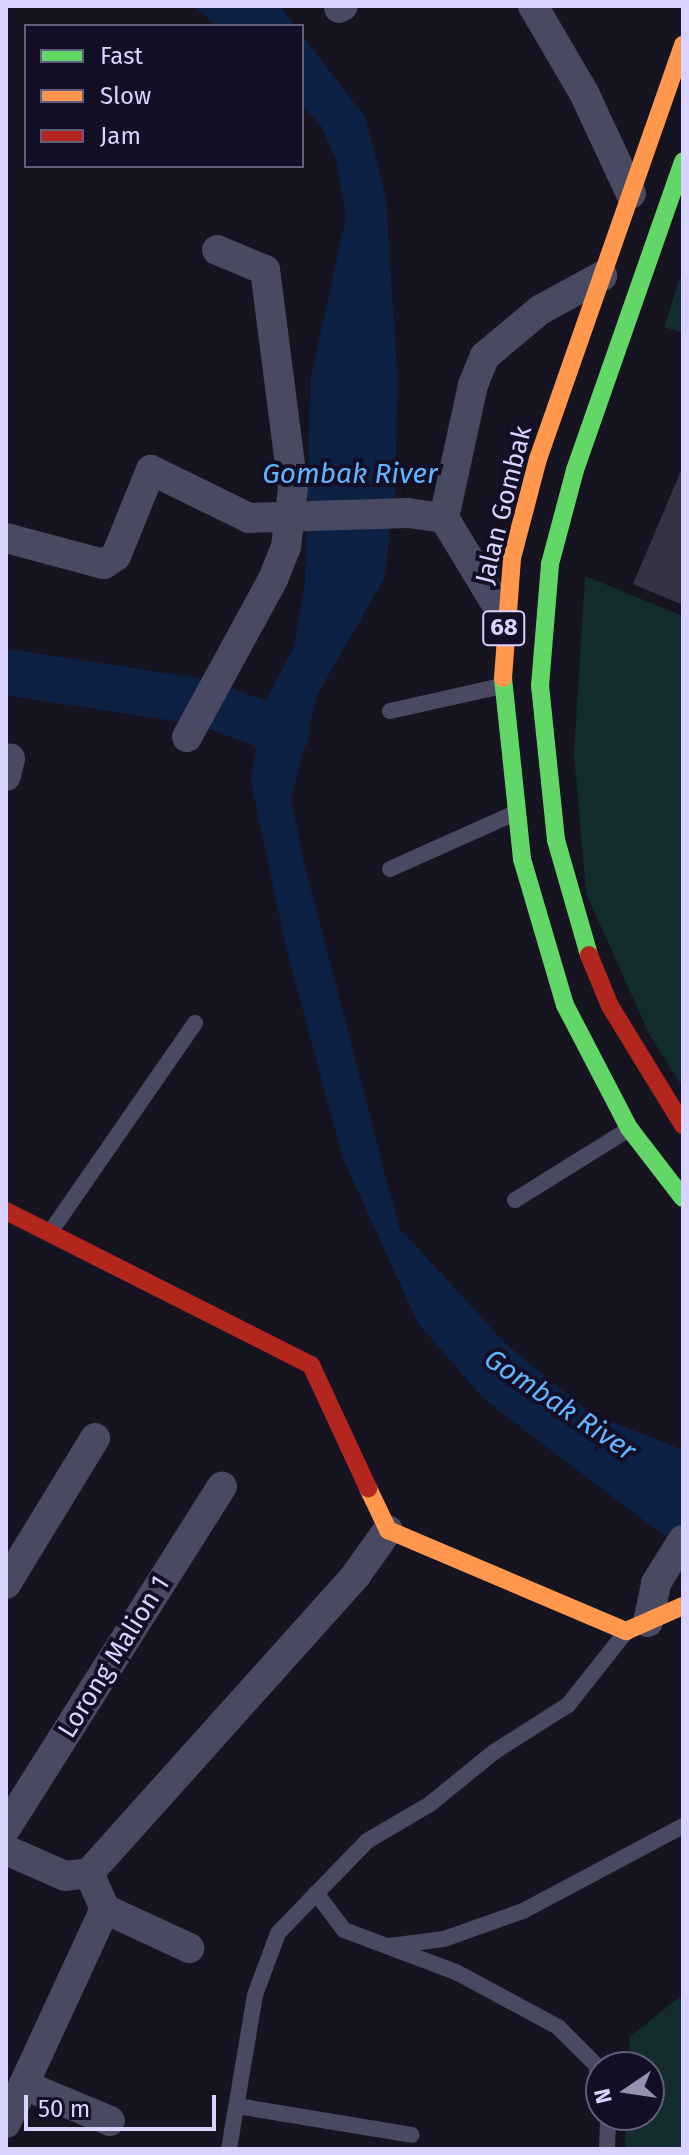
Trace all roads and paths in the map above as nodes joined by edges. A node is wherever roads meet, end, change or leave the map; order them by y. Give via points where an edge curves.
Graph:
1 (533, 6) edge
2 (683, 45) edge
3 (683, 161) edge
4 (631, 194) junction
5 (217, 250) dead end
6 (602, 276) junction
7 (292, 518) junction
8 (444, 518) junction
9 (6, 538) edge
10 (504, 617) junction
11 (502, 686) junction
12 (390, 711) dead end
13 (190, 728) dead end
14 (515, 813) junction
15 (390, 869) dead end
16 (195, 1023) dead end
17 (683, 1125) edge
18 (629, 1128) junction
19 (683, 1198) edge
20 (515, 1200) dead end
21 (10, 1219) edge
22 (48, 1236) junction
23 (95, 1438) dead end
24 (222, 1486) dead end
25 (388, 1530) junction
26 (683, 1540) edge
27 (6, 1584) edge
28 (683, 1606) edge
29 (637, 1626) junction
30 (683, 1826) edge
31 (6, 1828) edge
32 (6, 1850) edge
33 (89, 1873) junction
34 (316, 1893) junction
35 (105, 1909) junction
36 (389, 1946) junction
37 (189, 1948) dead end
38 (585, 2054) edge
39 (24, 2085) junction
40 (237, 2106) junction
41 (110, 2121) dead end
42 (6, 2123) edge
43 (412, 2135) dead end
44 (229, 2149) edge

1 - 4 street via 584,93
2 - 4 main road, Jalan Gombak / 68
3 - 17 main road, 68 via 575,470 550,564 540,686 556,840 580,932 610,1006
4 - 6 main road, Jalan Gombak / 68
5 - 7 street via 265,270 289,436
6 - 8 street via 540,310 485,356
6 - 10 main road, Jalan Gombak / 68 via 538,459
7 - 8 street via 408,513
7 - 9 street via 249,518 151,470 116,556 104,564
7 - 13 street via 273,579
8 - 10 street
10 - 11 main road, Jalan Gombak / 68
11 - 12 lane
11 - 14 main road, Jalan Gombak / 68
14 - 15 lane
14 - 18 main road, Jalan Gombak / 68 via 538,927 565,1005
16 - 22 lane
18 - 19 main road, Jalan Gombak / 68
18 - 20 lane
21 - 22 main road
22 - 25 main road via 206,1315 280,1344 311,1365
23 - 27 street
24 - 31 street, Lorong Malion 1
25 - 29 main road
25 - 33 street via 356,1575
26 - 29 street
28 - 29 main road
29 - 34 lane via 568,1705 494,1752 430,1804 367,1841
30 - 36 lane via 523,1911 444,1939
32 - 33 street via 65,1876
33 - 35 street
34 - 36 lane via 344,1930
34 - 40 lane via 278,1933 266,1964
35 - 37 street
35 - 39 street
36 - 38 lane via 456,1972 558,2027
39 - 41 street
39 - 42 street
40 - 43 lane
40 - 44 lane

